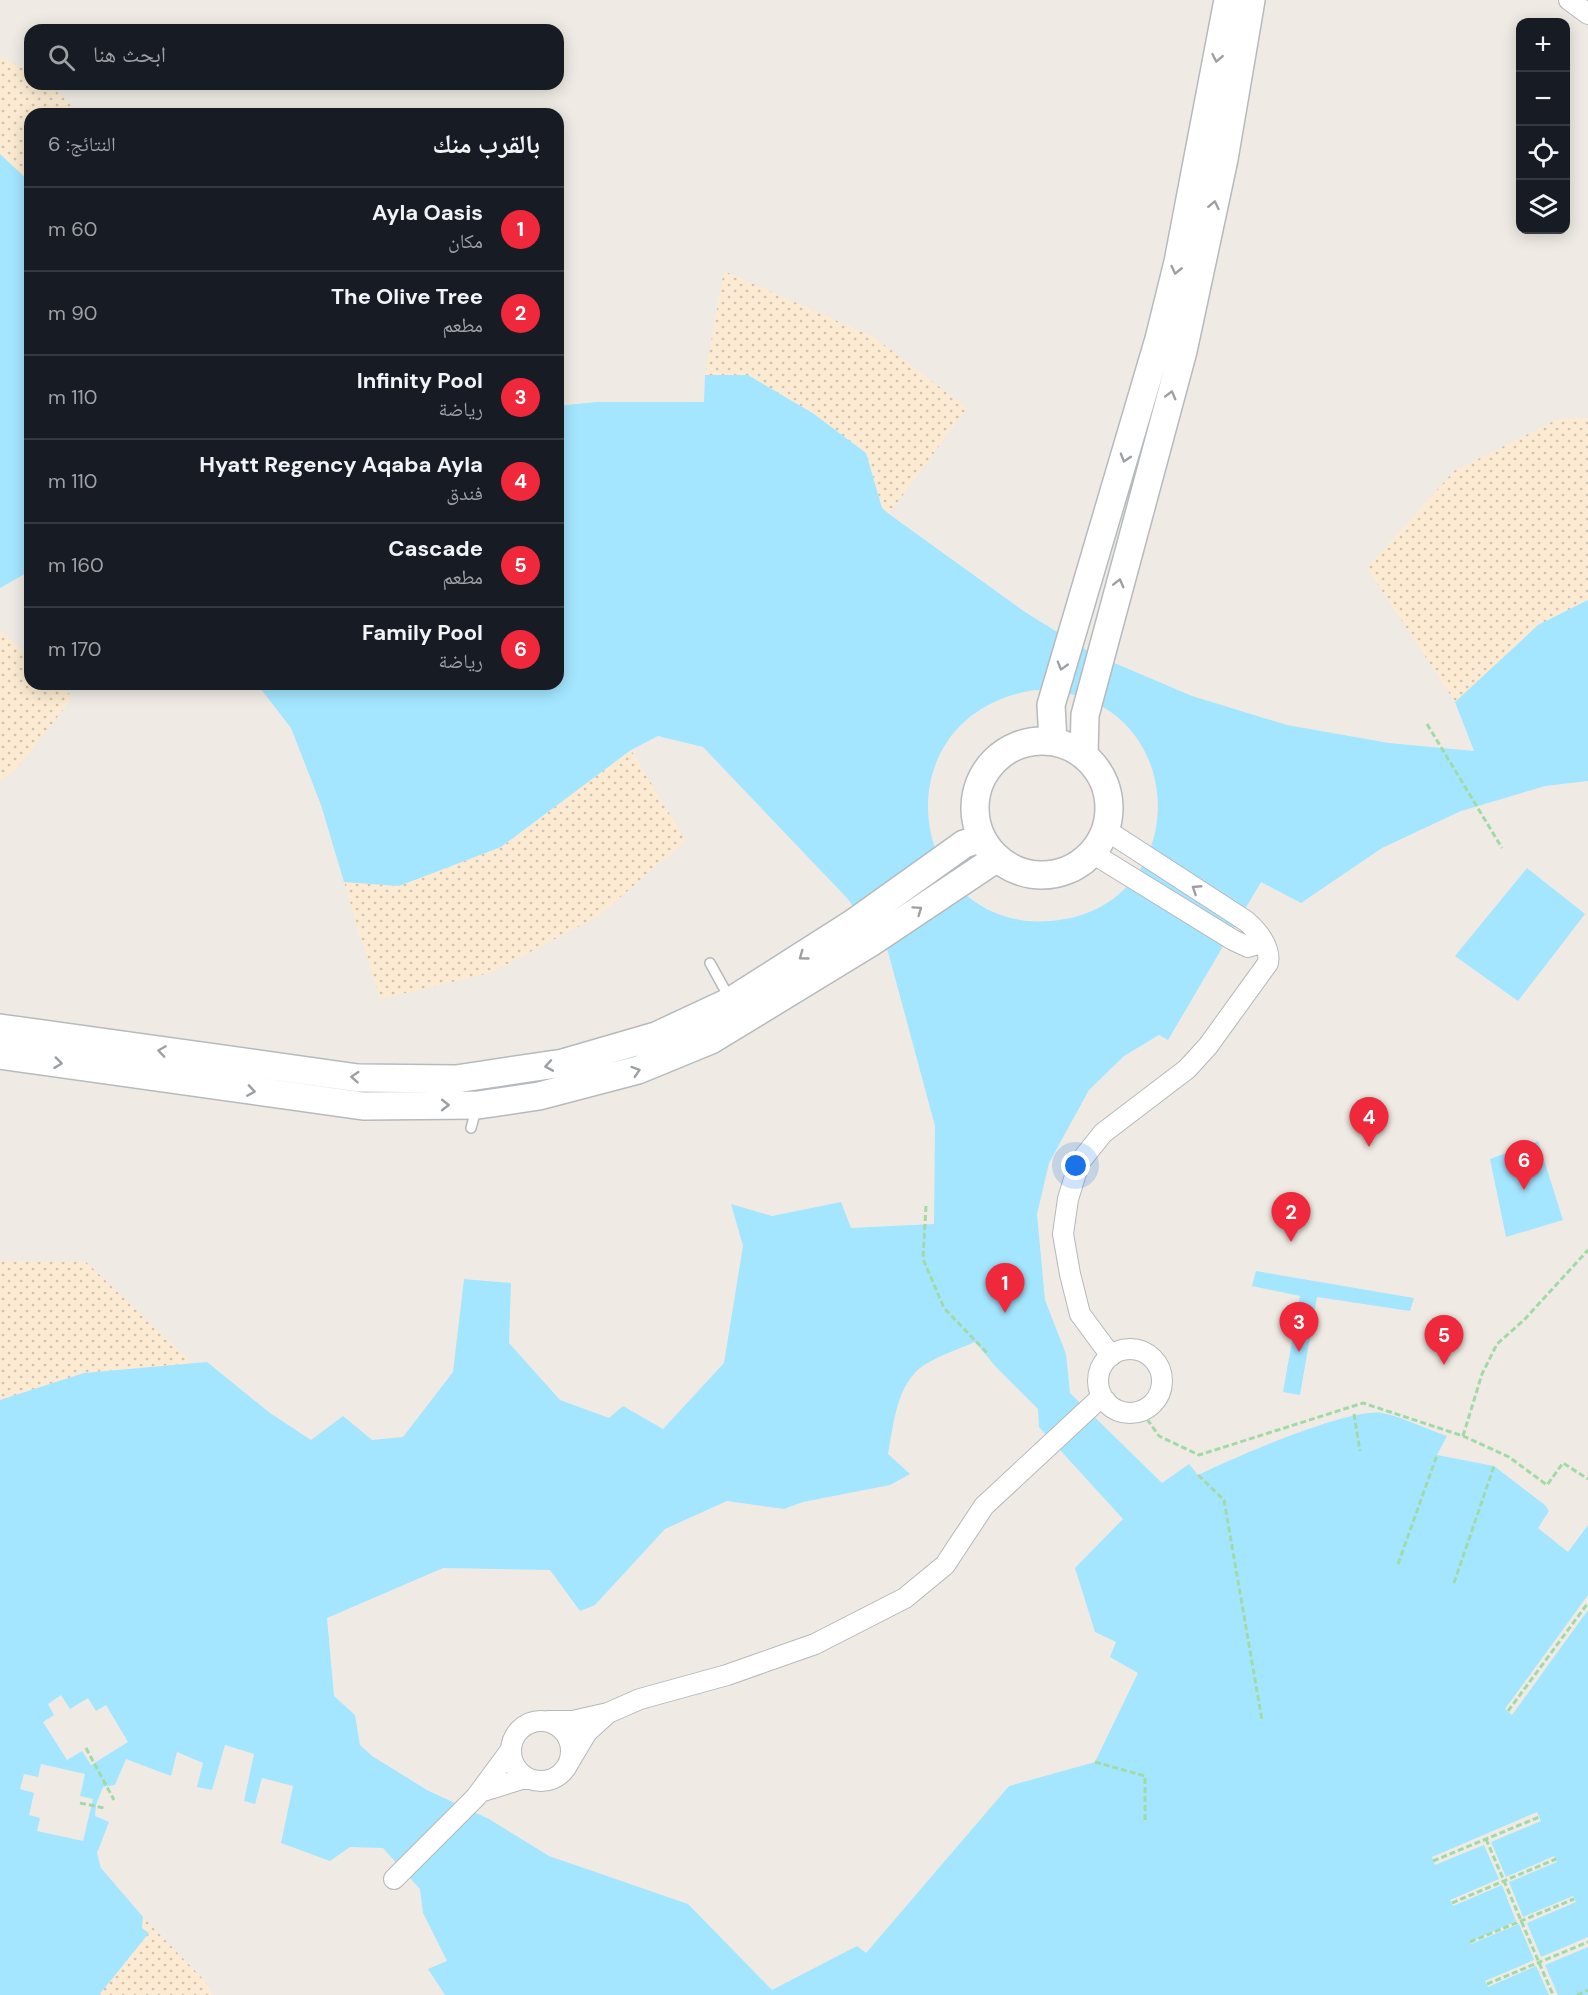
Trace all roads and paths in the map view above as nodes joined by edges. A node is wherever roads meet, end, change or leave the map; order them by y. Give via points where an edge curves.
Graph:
1 (1228, 0) edge
2 (1251, 0) edge
3 (1569, 0) edge
4 (1588, 14) edge
5 (1075, 622) junction
6 (1106, 634) junction
7 (1427, 724) dead end
8 (1053, 741) junction
9 (1084, 755) junction
10 (1106, 846) junction
11 (1502, 848) dead end
12 (981, 851) junction
13 (1262, 943) junction
14 (710, 963) dead end
15 (736, 1012) junction
16 (0, 1028) edge
17 (0, 1055) edge
18 (926, 1206) dead end
19 (1588, 1250) edge
20 (989, 1355) dead end
21 (1111, 1356) junction
22 (1101, 1401) junction
23 (1142, 1412) junction
24 (1354, 1414) dead end
25 (1463, 1436) junction
26 (1360, 1451) dead end
27 (1437, 1455) dead end
28 (1494, 1466) dead end
29 (1198, 1475) dead end
30 (1588, 1479) edge
31 (1398, 1564) dead end
32 (1454, 1583) dead end
33 (1588, 1603) edge
34 (1508, 1712) dead end
35 (608, 1713) junction
36 (1262, 1720) dead end
37 (548, 1721) junction
38 (86, 1748) dead end
39 (510, 1751) junction
40 (569, 1762) junction
41 (1095, 1762) dead end
42 (525, 1778) junction
43 (478, 1795) junction
44 (114, 1800) dead end
45 (80, 1803) dead end
46 (104, 1808) dead end
47 (1539, 1817) dead end
48 (1144, 1821) dead end
49 (1486, 1839) junction
50 (1556, 1860) dead end
51 (1433, 1861) dead end
52 (394, 1879) dead end
53 (1504, 1881) junction
54 (1574, 1899) dead end
55 (1452, 1903) dead end
56 (1521, 1921) junction
57 (1470, 1942) dead end
58 (1588, 1942) edge
59 (1539, 1962) junction
60 (1486, 1984) dead end
61 (1588, 1990) edge
62 (1553, 1995) edge
63 (1577, 1995) edge

1 -> 5 street via 1178,262
6 -> 2 street via 1183,351 1224,159
3 - 4 street
5 - 6 street
5 -> 8 street via 1051,705
6 - 9 street via 1085,716
7 - 11 path
8 - 9 street
8 - 12 street via 1016,745 988,768 975,802
9 - 10 street via 1098,770 1107,789 1110,809
10 - 12 street via 1071,869 1046,875 1019,871
13 -> 10 street via 1258,932 1246,921
10 - 13 street via 1233,940 1248,947
12 - 15 street via 861,934
13 - 21 street via 1268,963 1208,1046 1187,1069 1103,1133 1079,1163 1068,1198 1063,1234 1080,1314
14 - 15 lane
15 -> 16 street via 571,1061 479,1077 420,1081 331,1075
17 -> 15 street via 363,1106 474,1116 638,1070 711,1040
18 - 20 path via 923,1259 944,1308
19 - 25 path via 1497,1344 1482,1374
21 - 22 street via 1098,1377
21 - 23 street via 1134,1349 1156,1361 1162,1384 1158,1396
22 - 23 street via 1121,1411
22 - 35 street via 984,1506 945,1565 905,1598 815,1644 727,1675 640,1699
23 - 25 path via 1159,1436 1199,1455 1363,1403
24 - 26 path
25 - 30 path via 1509,1457 1547,1485 1563,1463
27 - 31 path
28 - 32 path
29 - 36 path via 1224,1500
33 - 34 path
35 - 37 street via 573,1721
35 - 40 street via 587,1732
37 - 39 street via 521,1727
37 - 40 street via 568,1737
38 - 44 path
39 - 42 street via 517,1771
39 - 43 street
40 - 42 street via 555,1778
41 - 48 path via 1145,1776
42 - 43 street
43 - 52 street
45 - 46 path
47 - 49 path
49 - 51 path
49 - 53 path
50 - 53 path
53 - 55 path
53 - 56 path
54 - 56 path
56 - 57 path
56 - 59 path
58 - 59 path
59 - 60 path
59 - 62 path
61 - 63 path

